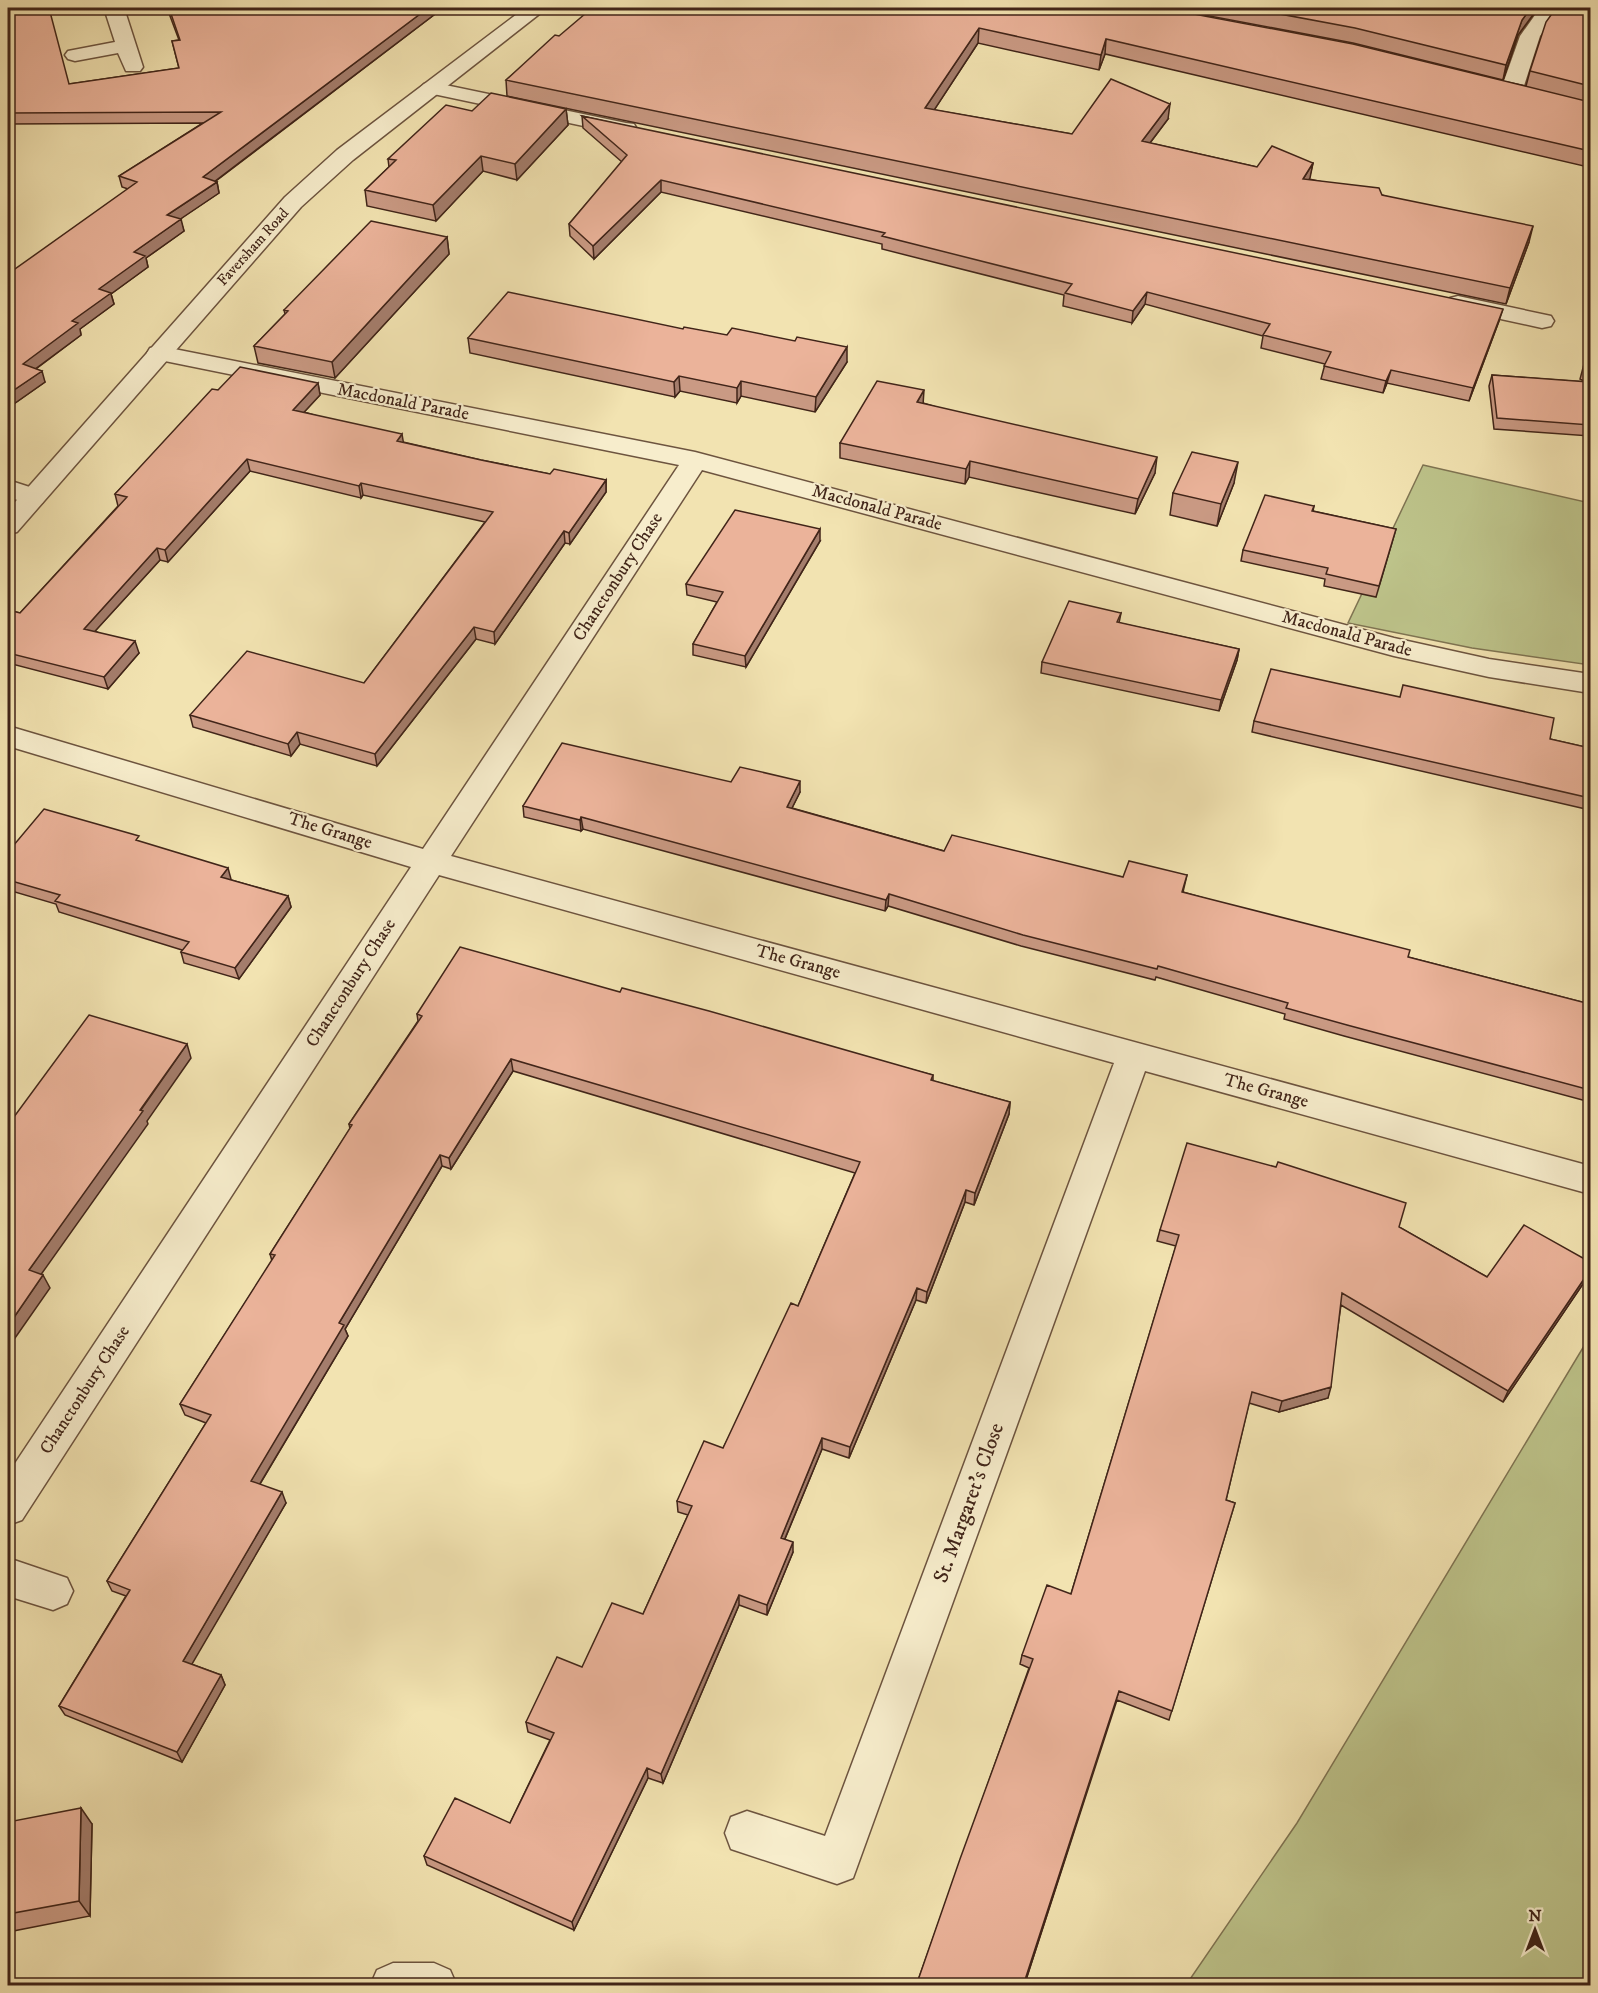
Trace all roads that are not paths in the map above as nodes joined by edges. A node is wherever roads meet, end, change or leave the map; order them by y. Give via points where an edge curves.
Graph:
1 (114, 8) edge
2 (537, 8) edge
3 (1550, 8) edge
4 (126, 46) junction
5 (75, 55) dead end
6 (133, 68) dead end
7 (1488, 86) edge
8 (432, 88) junction
9 (1511, 92) junction
10 (1533, 98) edge
11 (642, 132) edge
12 (1437, 299) edge
13 (1542, 321) dead end
14 (159, 353) junction
15 (695, 460) junction
16 (8, 488) edge
17 (33, 497) junction
18 (8, 526) edge
19 (1590, 682) edge
20 (8, 736) edge
21 (431, 861) junction
22 (1134, 1055) junction
23 (1590, 1180) edge
24 (8, 1507) edge
25 (8, 1577) edge
26 (53, 1591) dead end
27 (747, 1833) dead end
28 (393, 1986) edge
29 (435, 1986) edge

1 - 4 street
2 - 8 street, Faversham Road
3 - 9 street via 1530,36
4 - 5 street
4 - 6 street
7 - 9 street
8 - 11 street
8 - 14 street, Faversham Road via 345,155 293,202
9 - 10 street
12 - 13 street
14 - 15 street, Macdonald Parade
14 - 17 street, Faversham Road
15 - 19 street, Macdonald Parade via 1394,647 1489,668
15 - 21 street, Chanctonbury Chase
16 - 17 street
17 - 18 street, Faversham Road
20 - 21 street, The Grange
21 - 22 street, The Grange
21 - 24 street, Chanctonbury Chase
22 - 23 street, The Grange
22 - 27 street, St. Margaret's Close via 837,1862
25 - 26 street
28 - 29 street

